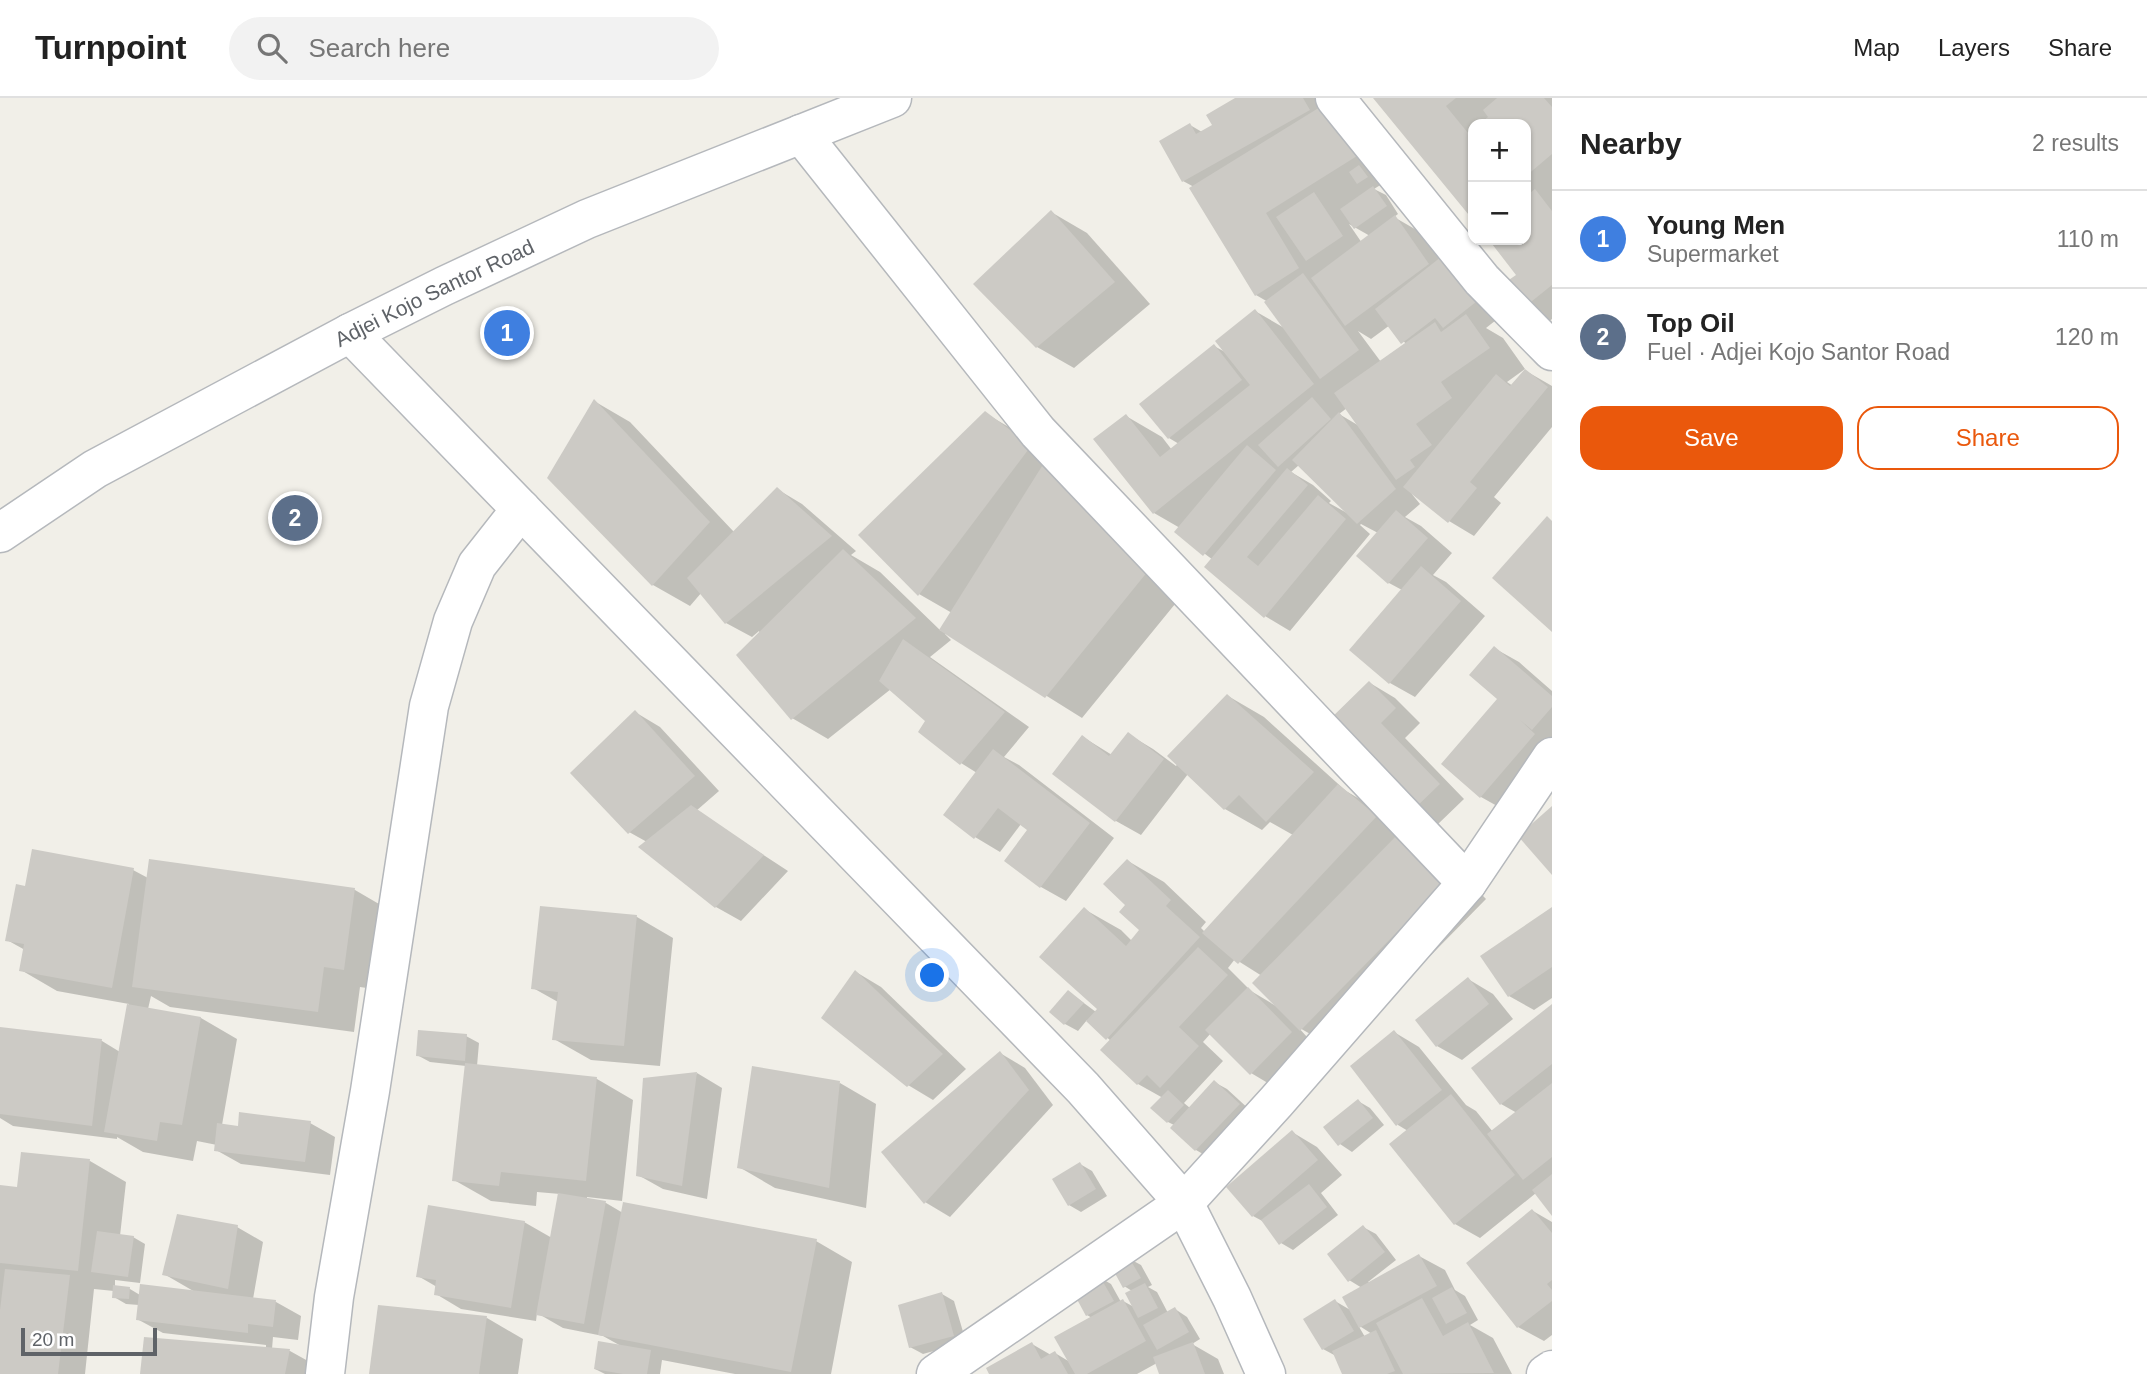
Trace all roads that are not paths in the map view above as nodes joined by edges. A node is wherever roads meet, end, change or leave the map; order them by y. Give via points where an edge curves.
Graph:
1 (892, 98) edge
2 (1335, 98) edge
3 (801, 134) junction
4 (350, 334) junction
5 (1552, 351) edge
6 (520, 509) junction
7 (0, 533) edge
8 (1552, 757) edge
9 (1467, 883) junction
10 (1184, 1203) junction
11 (1552, 1370) edge
12 (325, 1374) edge
13 (936, 1374) edge
14 (1266, 1374) edge
15 (1546, 1374) edge

1 - 3 street, Adjei Kojo Santor Road
2 - 5 street via 1482,280
3 - 4 street, Adjei Kojo Santor Road via 587,219
3 - 9 street via 1038,432
4 - 6 street
4 - 7 street, Adjei Kojo Santor Road via 94,469
6 - 10 street via 1083,1088
6 - 12 street via 477,565 453,621 429,706
8 - 9 street
9 - 10 street
10 - 13 street
10 - 14 street
11 - 15 street

